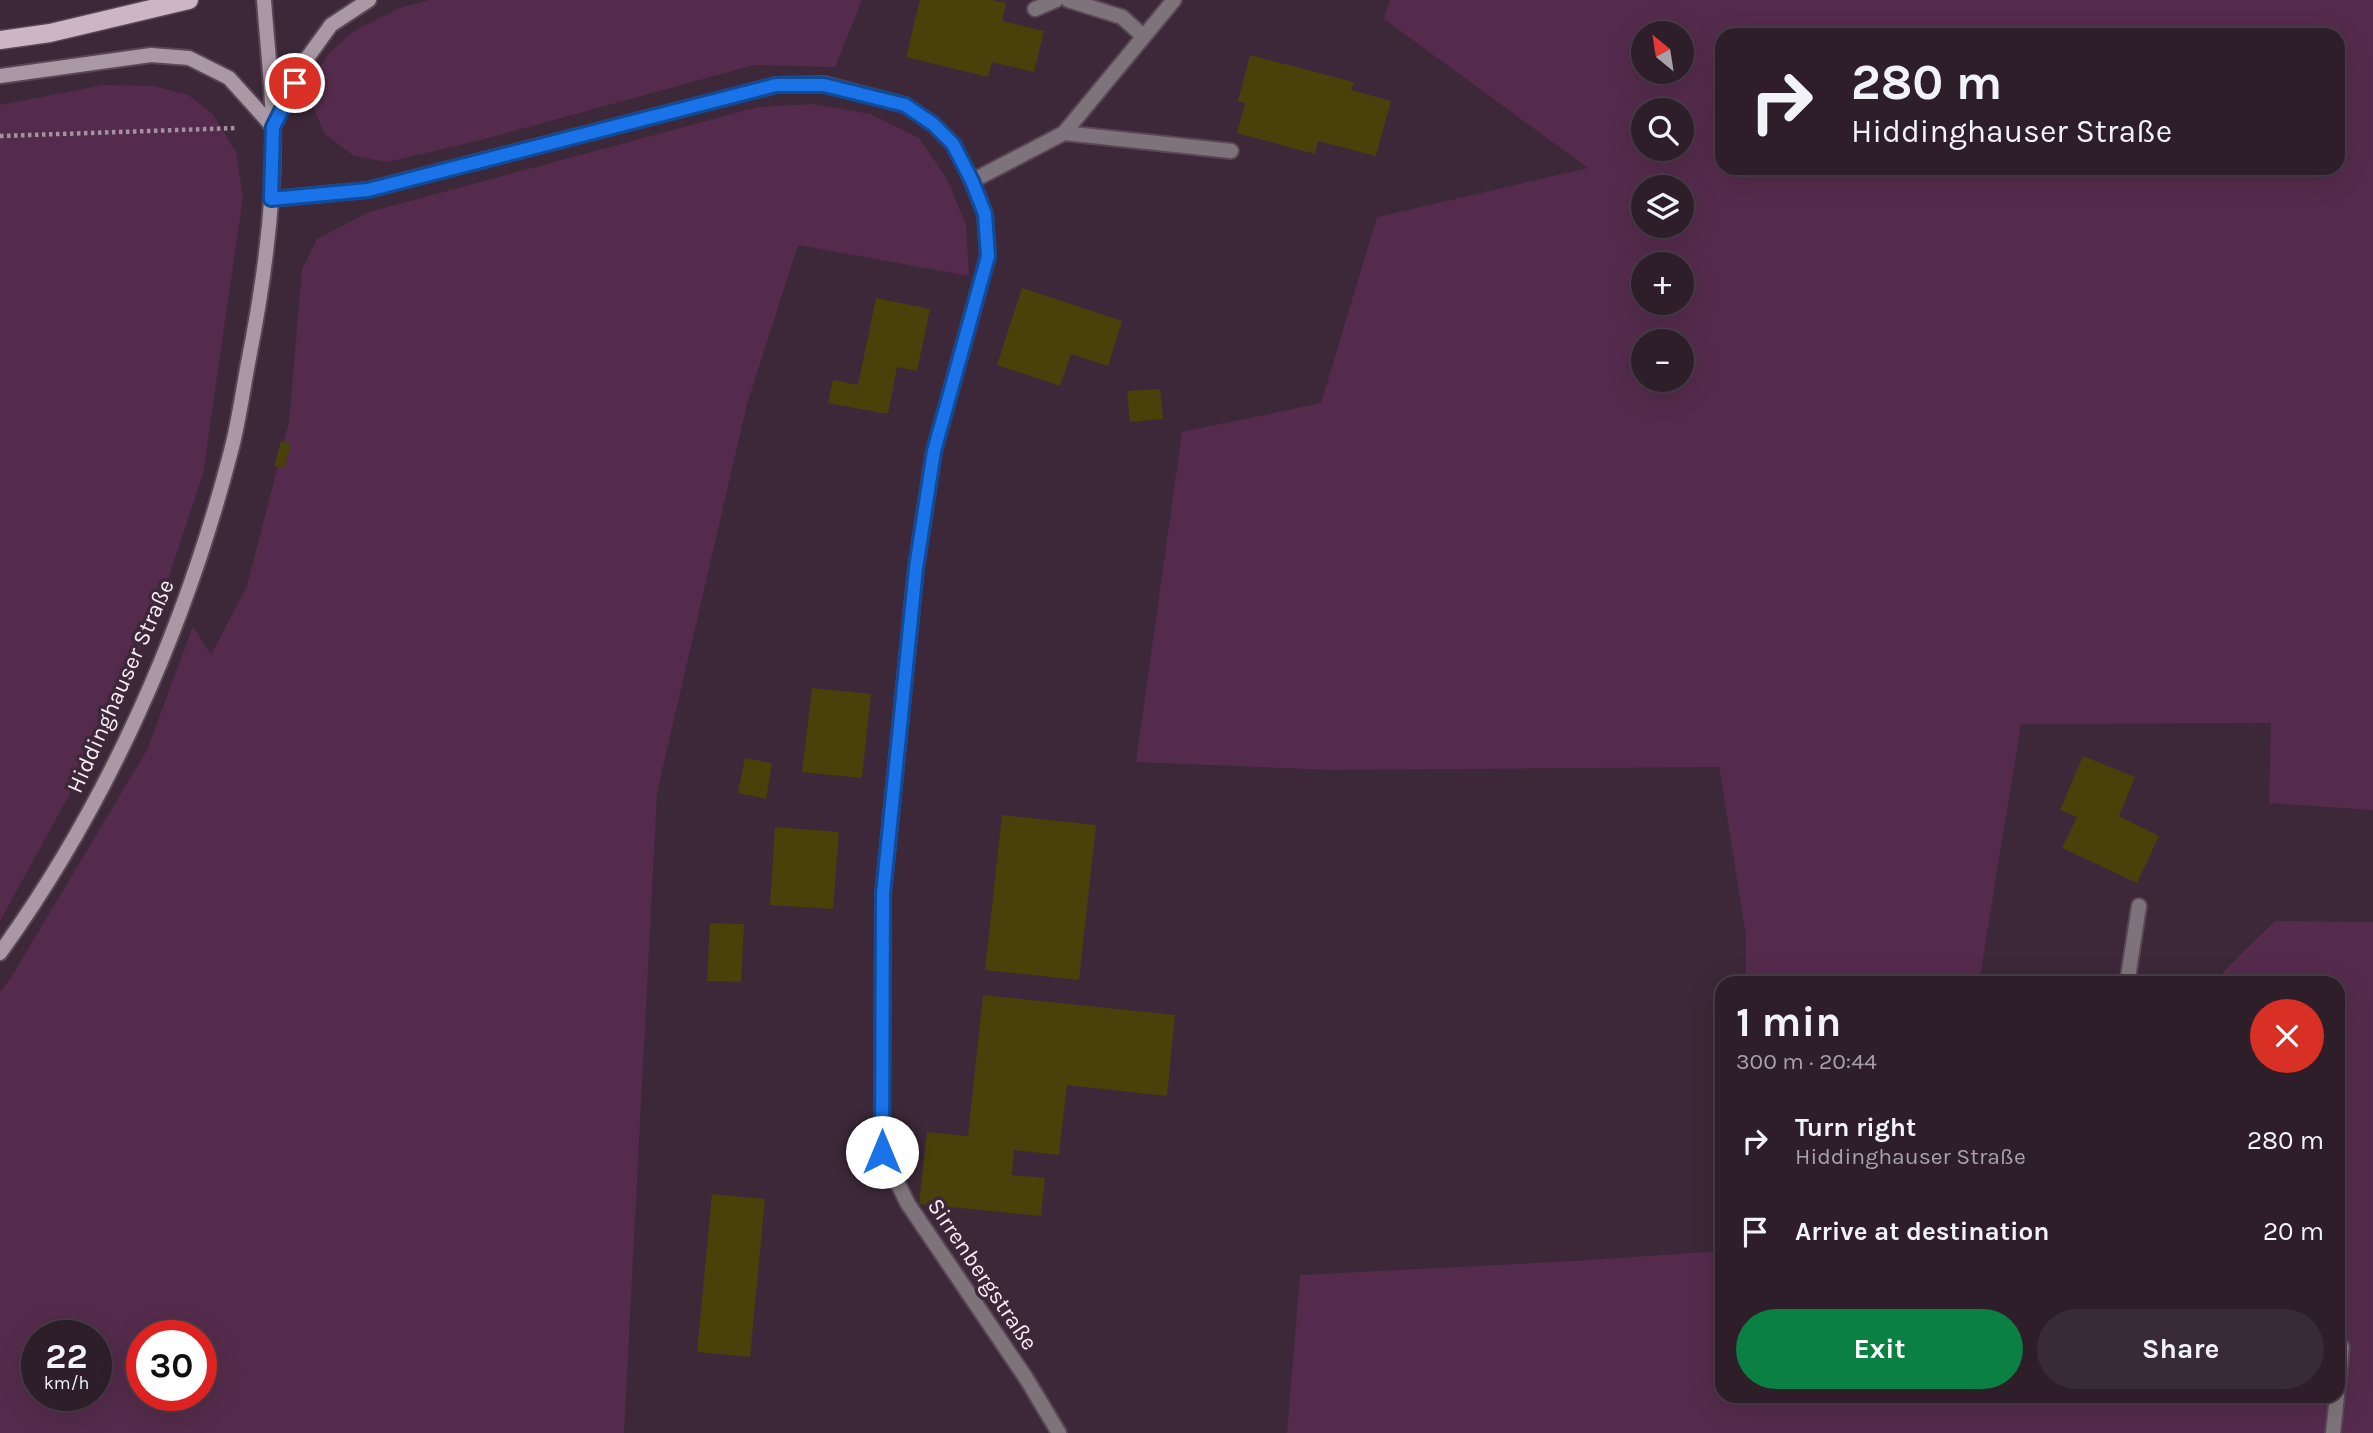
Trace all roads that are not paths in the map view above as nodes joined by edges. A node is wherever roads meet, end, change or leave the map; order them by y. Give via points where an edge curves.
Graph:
1 (189, 0) edge
2 (264, 0) edge
3 (369, 0) edge
4 (1056, 0) edge
5 (1068, 0) edge
6 (1174, 0) edge
7 (1035, 9) dead end
8 (1143, 36) junction
9 (0, 40) edge
10 (0, 76) edge
11 (273, 127) junction
12 (1064, 133) junction
13 (1231, 151) dead end
14 (972, 181) junction
15 (271, 199) junction
16 (2138, 906) dead end
17 (0, 953) edge
18 (2128, 976) edge
19 (2336, 1403) edge
20 (1059, 1433) edge
21 (2333, 1433) edge

1 - 9 main road via 50,33
2 - 11 street, Hiddinghauser Straße
3 - 11 street, Hiddinghauser Straße via 331,25 306,61
4 - 7 street
5 - 8 street via 1122,17
6 - 8 street
8 - 12 street
10 - 11 street via 151,55 189,58 229,78
11 - 15 street, Hiddinghauser Straße
12 - 13 street
12 - 14 street
14 - 15 street, Sirrenbergstraße via 953,144 905,105 824,85 776,85 368,190
14 - 20 street, Sirrenbergstraße via 985,214 988,256 934,451 916,568 883,894 882,1152 908,1204
15 - 17 street, Hiddinghauser Straße via 255,330 232,449 177,624 84,820
16 - 18 street
19 - 21 street

